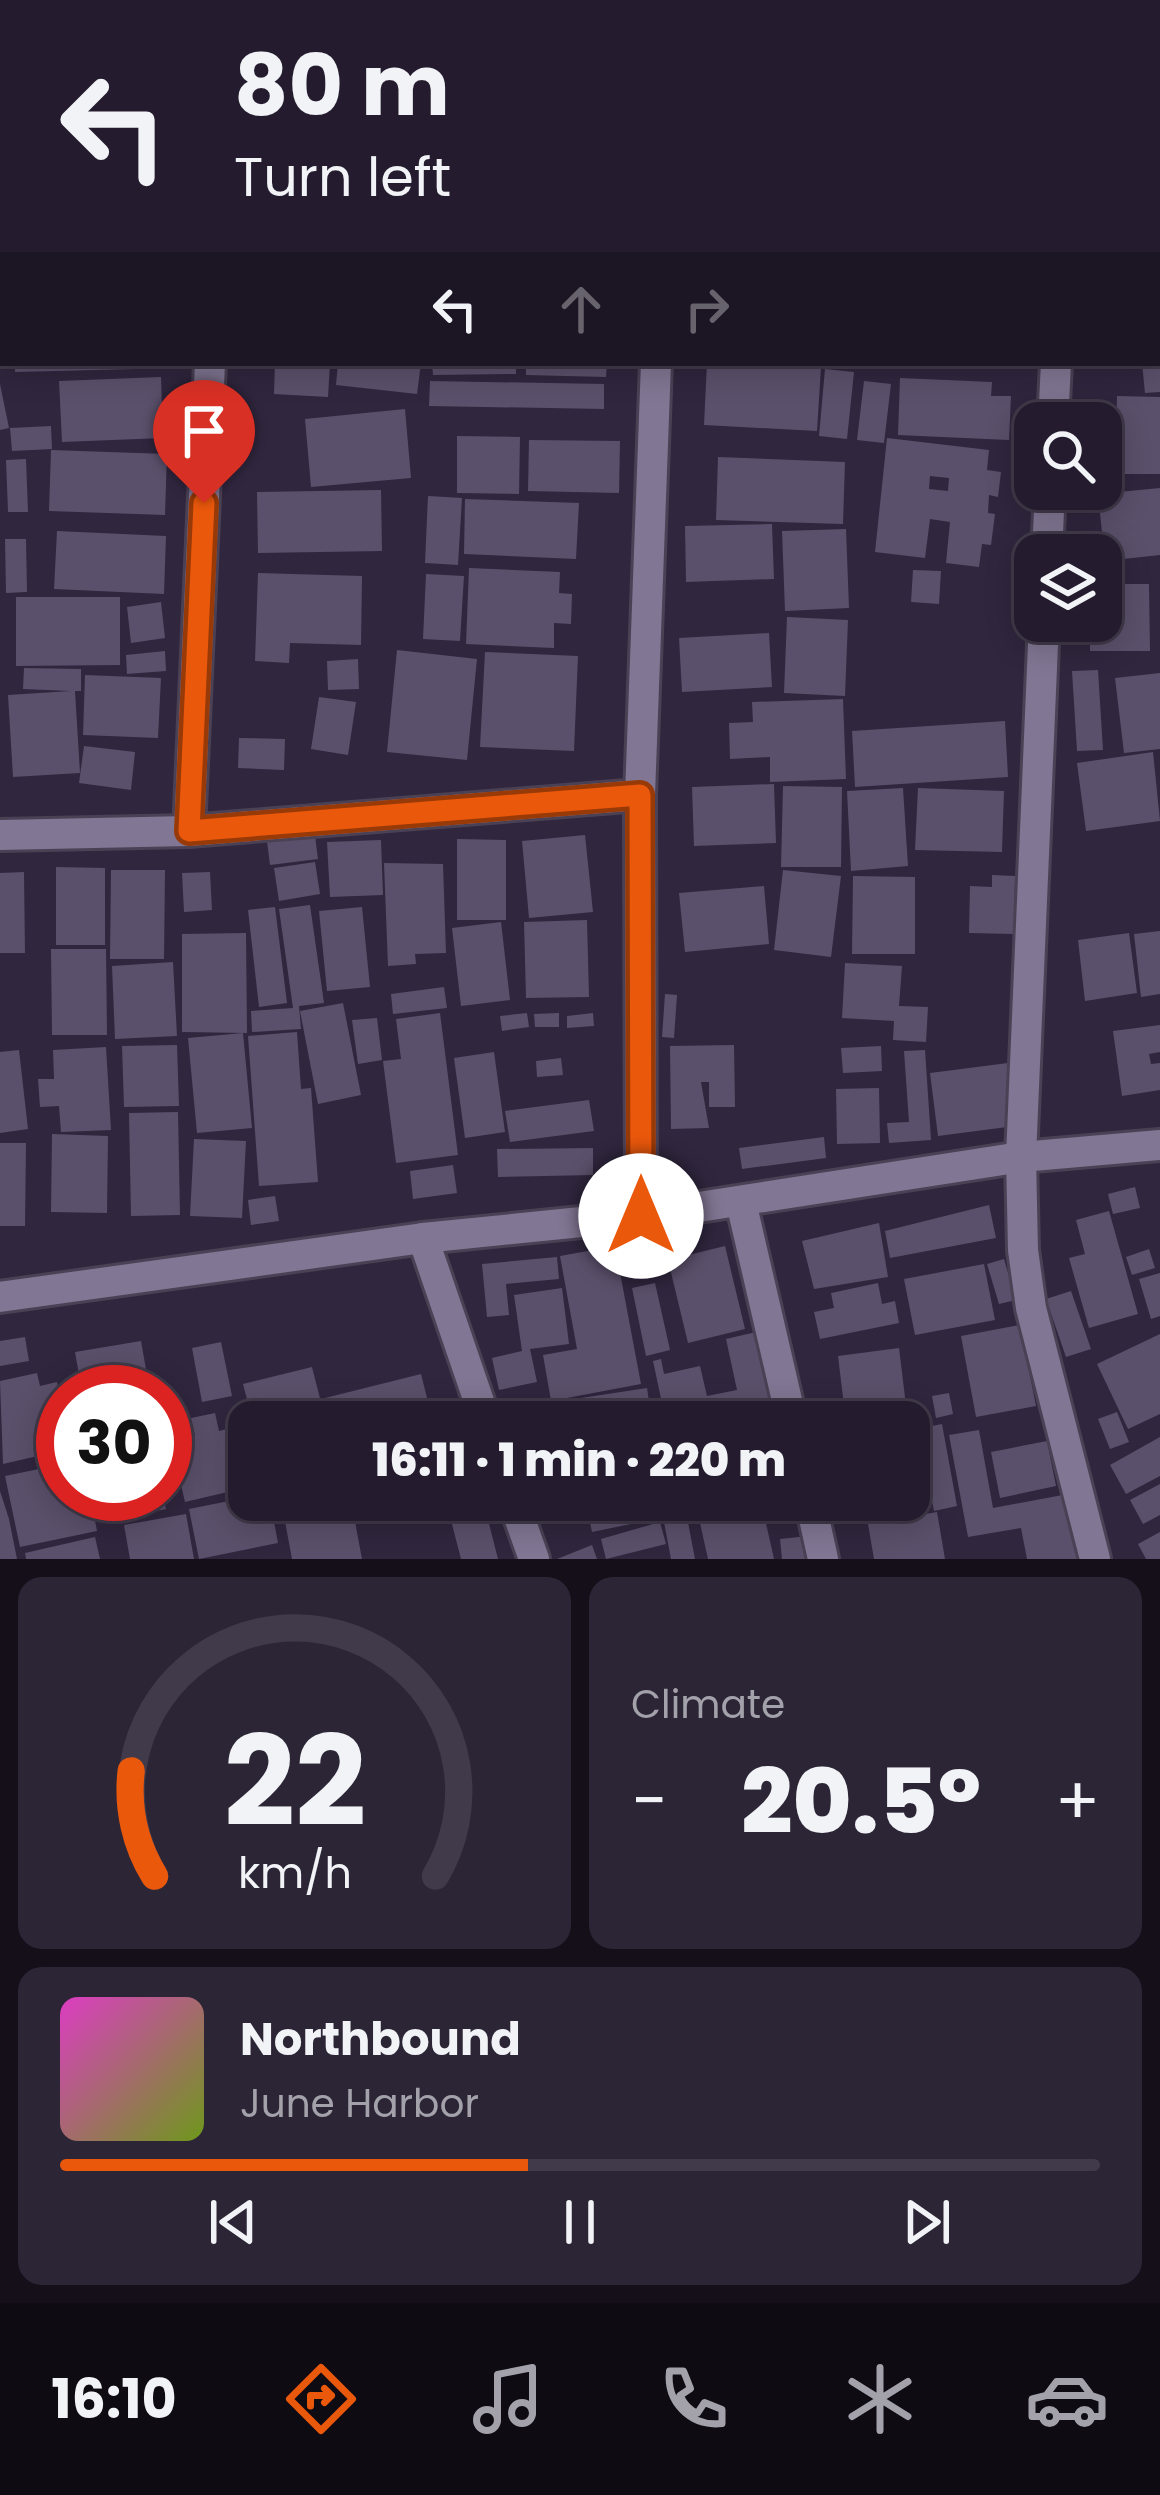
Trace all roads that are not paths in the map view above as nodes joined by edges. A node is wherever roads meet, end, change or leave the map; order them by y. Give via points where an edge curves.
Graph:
1 (210, 366) edge
2 (656, 366) edge
3 (1056, 366) edge
4 (1054, 402) edge
5 (1044, 642) edge
6 (640, 795) junction
7 (189, 831) junction
8 (0, 836) edge
9 (1160, 1145) edge
10 (1021, 1157) junction
11 (741, 1202) junction
12 (641, 1216) junction
13 (422, 1238) junction
14 (0, 1297) edge
15 (479, 1401) edge
16 (787, 1401) edge
17 (520, 1521) edge
18 (815, 1521) edge
19 (534, 1559) edge
20 (823, 1559) edge
21 (1095, 1559) edge

1 - 7 street
2 - 6 street
3 - 4 street
5 - 10 street
6 - 7 street
6 - 12 street
7 - 8 street
9 - 10 street
10 - 11 street
10 - 21 street via 1031,1308
11 - 12 street
11 - 16 street
12 - 13 street
13 - 14 street
13 - 15 street
17 - 19 street
18 - 20 street

